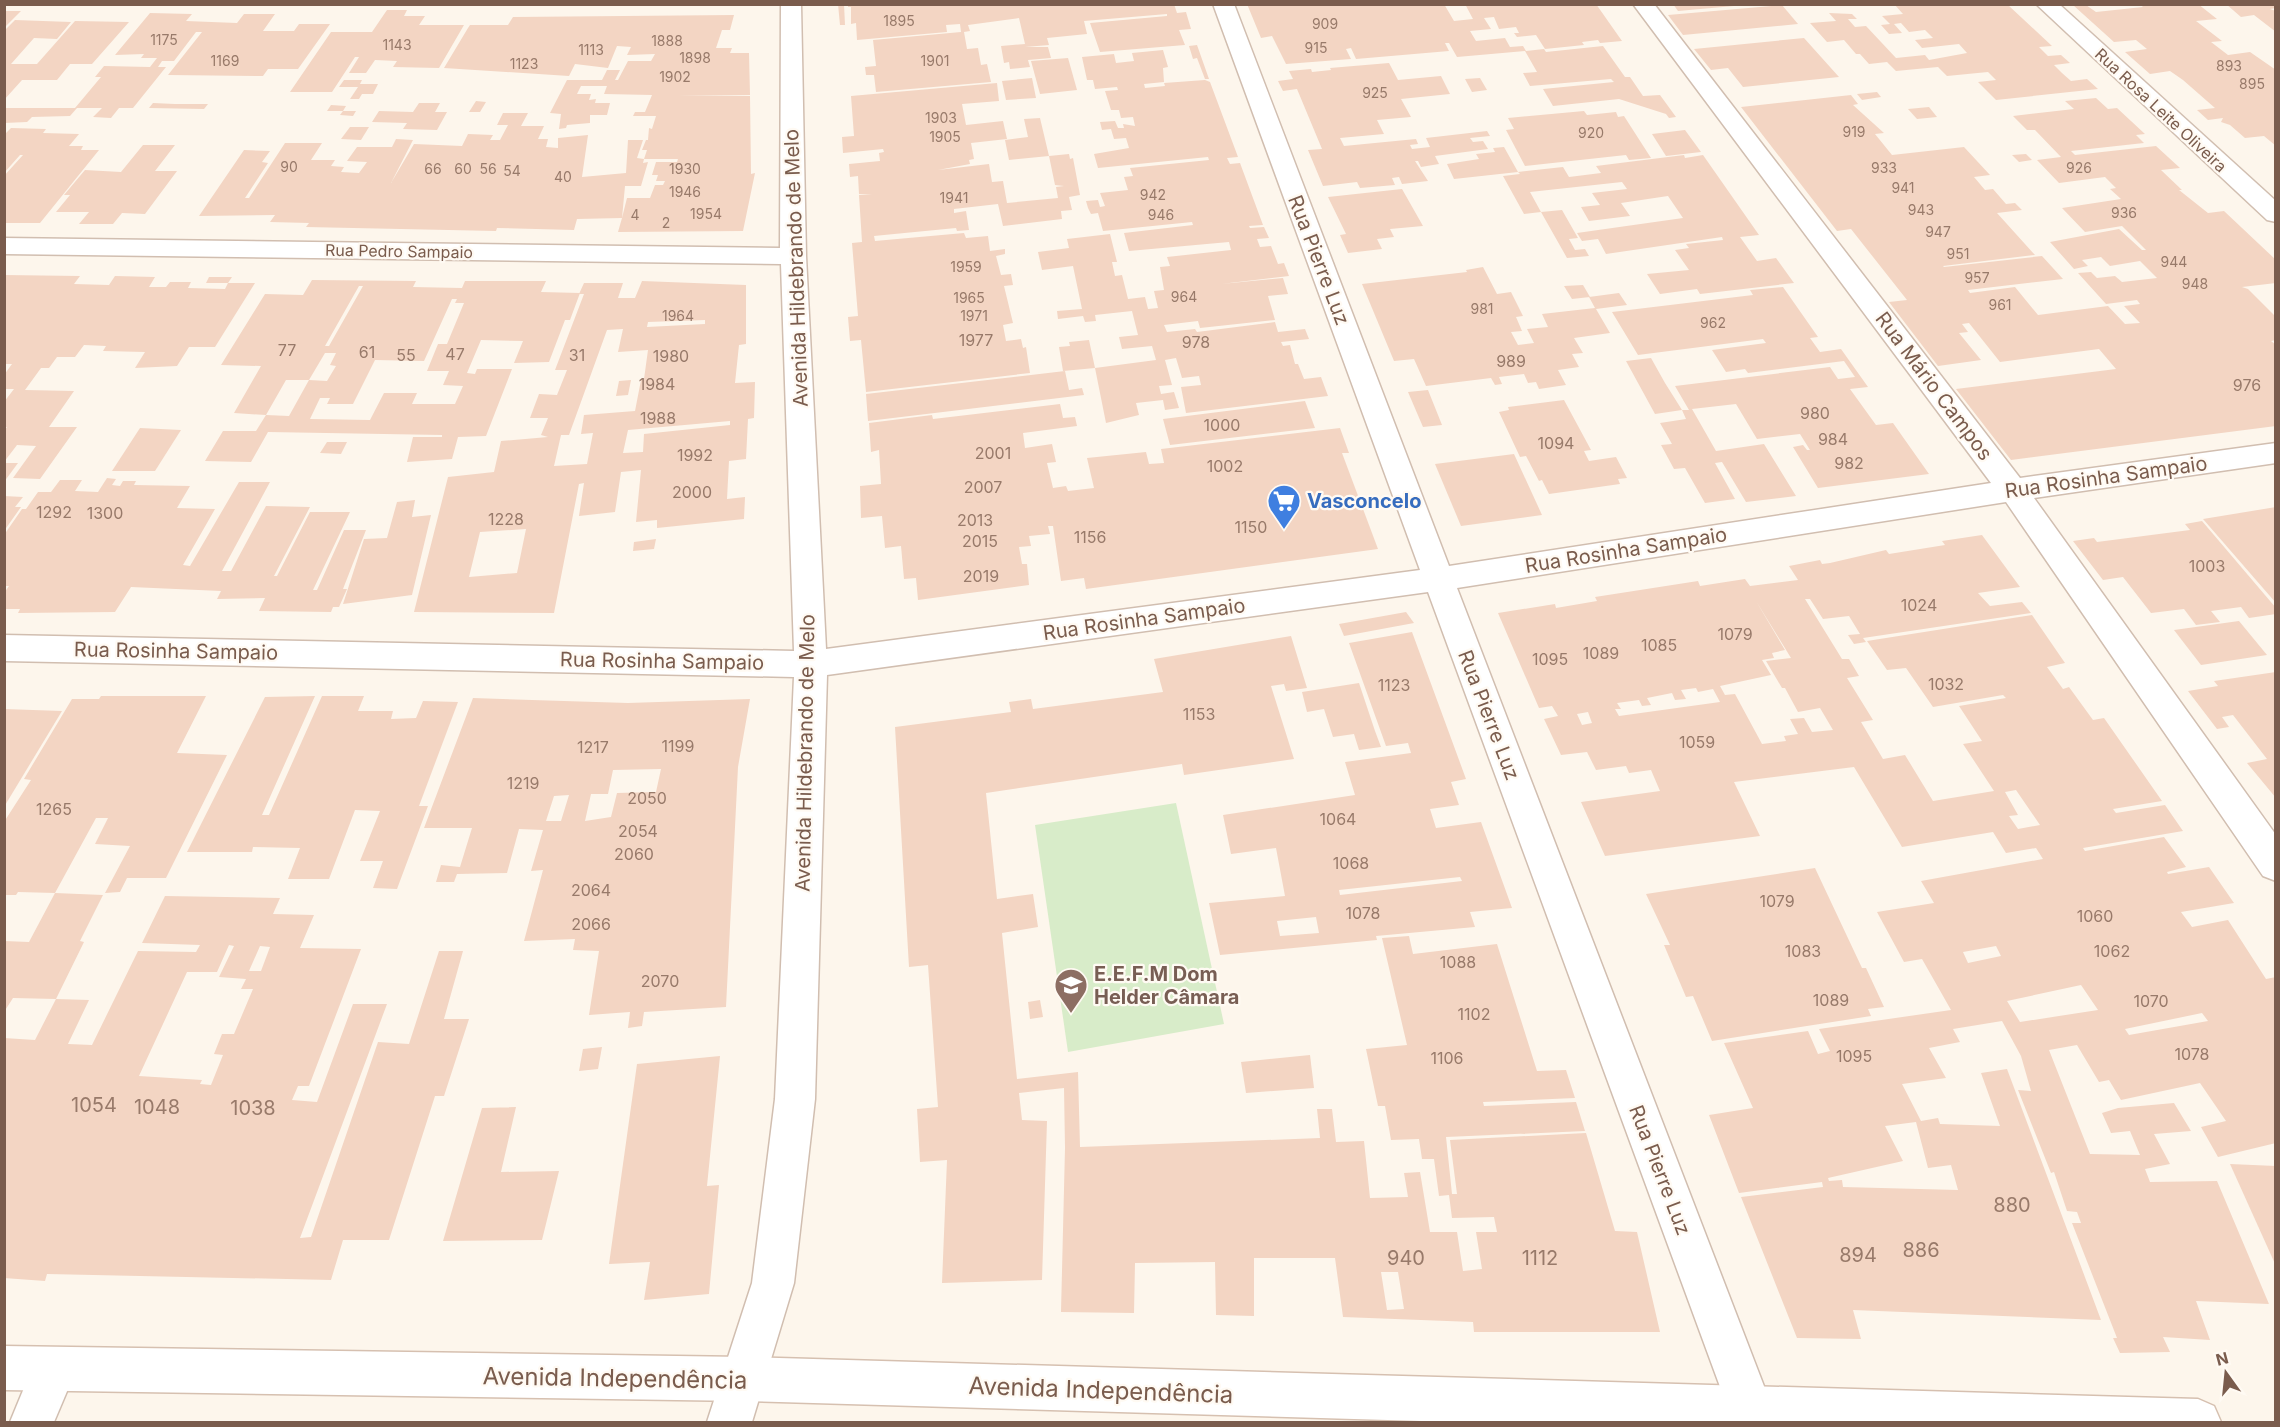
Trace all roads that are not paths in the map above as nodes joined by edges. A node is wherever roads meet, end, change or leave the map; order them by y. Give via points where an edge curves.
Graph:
1 (791, 4) edge
2 (1223, 4) edge
3 (1643, 4) edge
4 (2046, 4) edge
5 (2276, 215) edge
6 (4, 246) edge
7 (793, 256) junction
8 (2276, 453) edge
9 (2013, 490) junction
10 (1438, 579) junction
11 (4, 648) edge
12 (811, 664) junction
13 (2276, 865) edge
14 (4, 1368) edge
15 (54, 1370) junction
16 (744, 1379) junction
17 (1755, 1416) edge
18 (32, 1422) edge
19 (730, 1422) edge
20 (2198, 1422) edge

1 - 7 street, Avenida Hildebrando de Melo
2 - 10 street, Rua Pierre Luz
3 - 9 street, Rua Mário Campos
4 - 5 street, Rua Rosa Leite Oliveira
6 - 7 street, Rua Pedro Sampaio
7 - 12 street, Avenida Hildebrando de Melo
8 - 9 street, Rua Rosinha Sampaio
9 - 10 street, Rua Rosinha Sampaio
9 - 13 street, Rua Mário Campos
10 - 12 street, Rua Rosinha Sampaio
10 - 17 street, Rua Pierre Luz
11 - 12 street, Rua Rosinha Sampaio
12 - 16 street, Avenida Hildebrando de Melo via 795,1099 773,1283
14 - 15 street, Avenida Independência
15 - 16 street, Avenida Independência
15 - 18 street
16 - 17 street, Avenida Independência
16 - 19 street, Avenida Hildebrando de Melo
17 - 20 street, Avenida Independência

